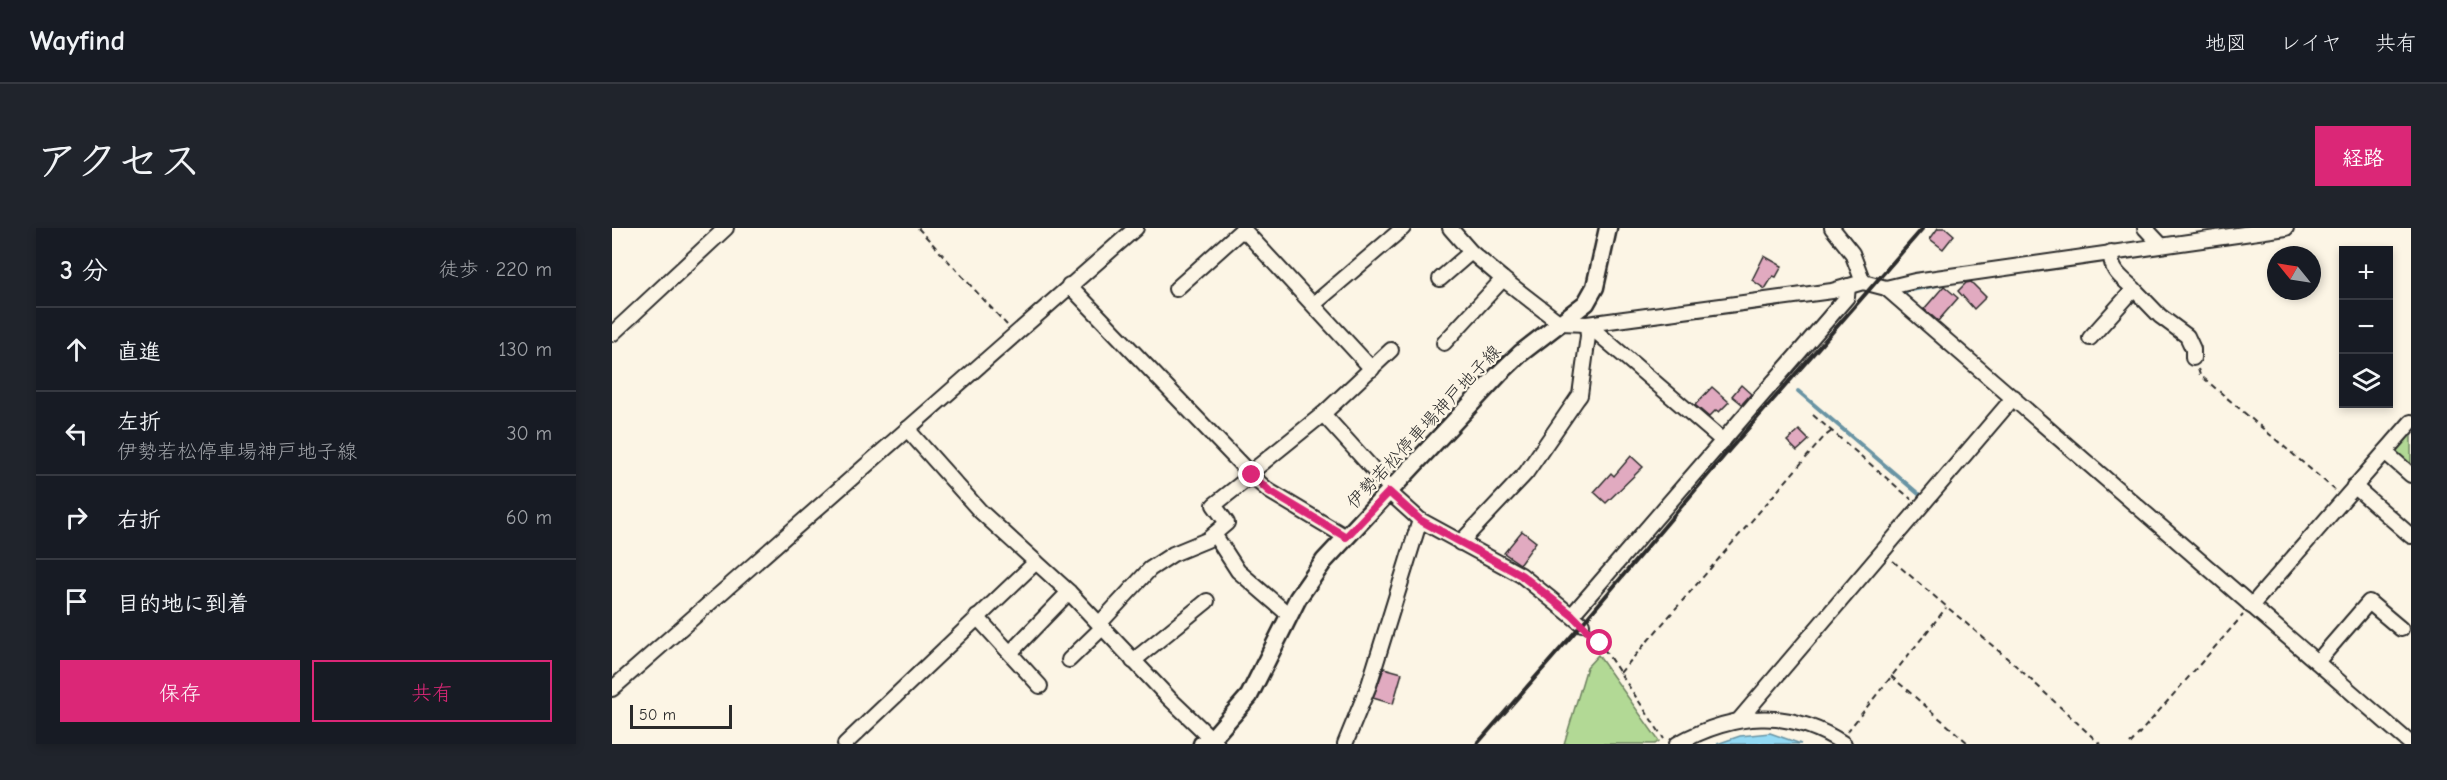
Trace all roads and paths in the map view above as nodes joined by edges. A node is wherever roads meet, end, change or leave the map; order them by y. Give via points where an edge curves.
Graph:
1 (726, 228) edge
2 (918, 228) edge
3 (1136, 228) edge
4 (1243, 228) edge
5 (1403, 228) edge
6 (1450, 228) edge
7 (1608, 228) edge
8 (1832, 228) edge
9 (2145, 228) edge
10 (2286, 228) edge
11 (2161, 245) junction
12 (1471, 252) junction
13 (2111, 252) junction
14 (1440, 279) dead end
15 (1503, 279) junction
16 (1863, 282) junction
17 (1070, 285) junction
18 (1848, 286) junction
19 (1886, 288) junction
20 (1176, 289) dead end
21 (2134, 289) junction
22 (1314, 304) junction
23 (1560, 323) junction
24 (1587, 324) junction
25 (612, 334) edge
26 (1015, 334) junction
27 (2090, 338) dead end
28 (1444, 344) dead end
29 (1391, 350) dead end
30 (2193, 358) joint
31 (1372, 369) junction
32 (2014, 397) junction
33 (1323, 414) junction
34 (1813, 415) dead end
35 (2411, 422) edge
36 (907, 429) junction
37 (1832, 431) junction
38 (1723, 441) junction
39 (2385, 452) junction
40 (1251, 474) junction
41 (2411, 475) edge
42 (2354, 486) junction
43 (1390, 491) junction
44 (2344, 497) junction
45 (1920, 507) junction
46 (1420, 520) junction
47 (1214, 534) junction
48 (2411, 536) edge
49 (1346, 537) junction
50 (1460, 543) junction
51 (1882, 552) junction
52 (1036, 562) junction
53 (1069, 592) junction
54 (1208, 601) dead end
55 (2251, 606) junction
56 (1946, 608) junction
57 (1289, 615) junction
58 (977, 617) junction
59 (1577, 620) junction
60 (1101, 625) junction
61 (2401, 629) dead end
62 (1011, 652) junction
63 (1069, 660) dead end
64 (1133, 661) junction
65 (2317, 662) junction
66 (1620, 673) junction
67 (1891, 676) junction
68 (1040, 686) dead end
69 (612, 689) edge
70 (1739, 720) junction
71 (1209, 742) edge
72 (1842, 742) edge
73 (845, 744) edge
74 (1345, 744) edge
75 (1668, 744) edge
76 (1677, 744) edge
77 (1969, 744) edge
78 (2100, 744) edge
79 (2130, 744) edge
80 (2411, 744) edge

1 - 25 street
2 - 26 path
3 - 17 street
4 - 20 street
4 - 22 street
5 - 22 street
6 - 12 street
7 - 23 main road, 伊勢若松停車場神戸地子線 via 1595,287 1586,303
8 - 16 street via 1852,253
9 - 11 street
10 - 11 street
11 - 13 street
12 - 14 street
12 - 15 street
13 - 19 street
13 - 21 street via 2113,270
15 - 23 street
15 - 28 street
16 - 18 street
16 - 19 street
17 - 26 street
17 - 40 street
18 - 24 street
18 - 38 street via 1847,297
19 - 32 street
21 - 27 street
21 - 30 street via 2187,336
22 - 31 street
23 - 24 street
23 - 43 main road, 伊勢若松停車場神戸地子線 via 1498,374
24 - 38 street
24 - 50 street via 1578,399 1526,473
26 - 36 street
29 - 31 street
30 - 44 path via 2200,375
31 - 33 street
32 - 45 street
32 - 55 street
33 - 40 street
33 - 43 street
34 - 37 path
35 - 39 street
36 - 52 street via 980,511
36 - 69 street
37 - 45 path
37 - 66 path
38 - 59 street
39 - 41 street
39 - 42 street
40 - 47 street via 1214,505 1227,523
40 - 49 street via 1269,491
42 - 44 street
42 - 48 street
43 - 46 street
43 - 49 main road, 伊勢若松停車場神戸地子線
44 - 55 street
45 - 51 street
46 - 50 street
46 - 74 street via 1369,686
47 - 57 street via 1238,571
47 - 60 street via 1150,569
49 - 57 main road, 伊勢若松停車場神戸地子線 via 1308,583
50 - 59 street via 1521,575
51 - 56 path
51 - 70 street
52 - 53 street
52 - 58 street
53 - 60 street
53 - 62 street
54 - 64 street
55 - 65 street
55 - 79 path
56 - 67 path
56 - 78 path via 2014,664
57 - 71 main road, 伊勢若松停車場神戸地子線 via 1250,696
58 - 62 street
58 - 73 street
59 - 66 path via 1600,643
60 - 63 street
60 - 64 street
61 - 65 street via 2369,602
62 - 68 street
64 - 71 street
65 - 80 street
66 - 75 path
67 - 72 path
67 - 77 path
70 - 72 street via 1809,724
70 - 76 street via 1699,732

